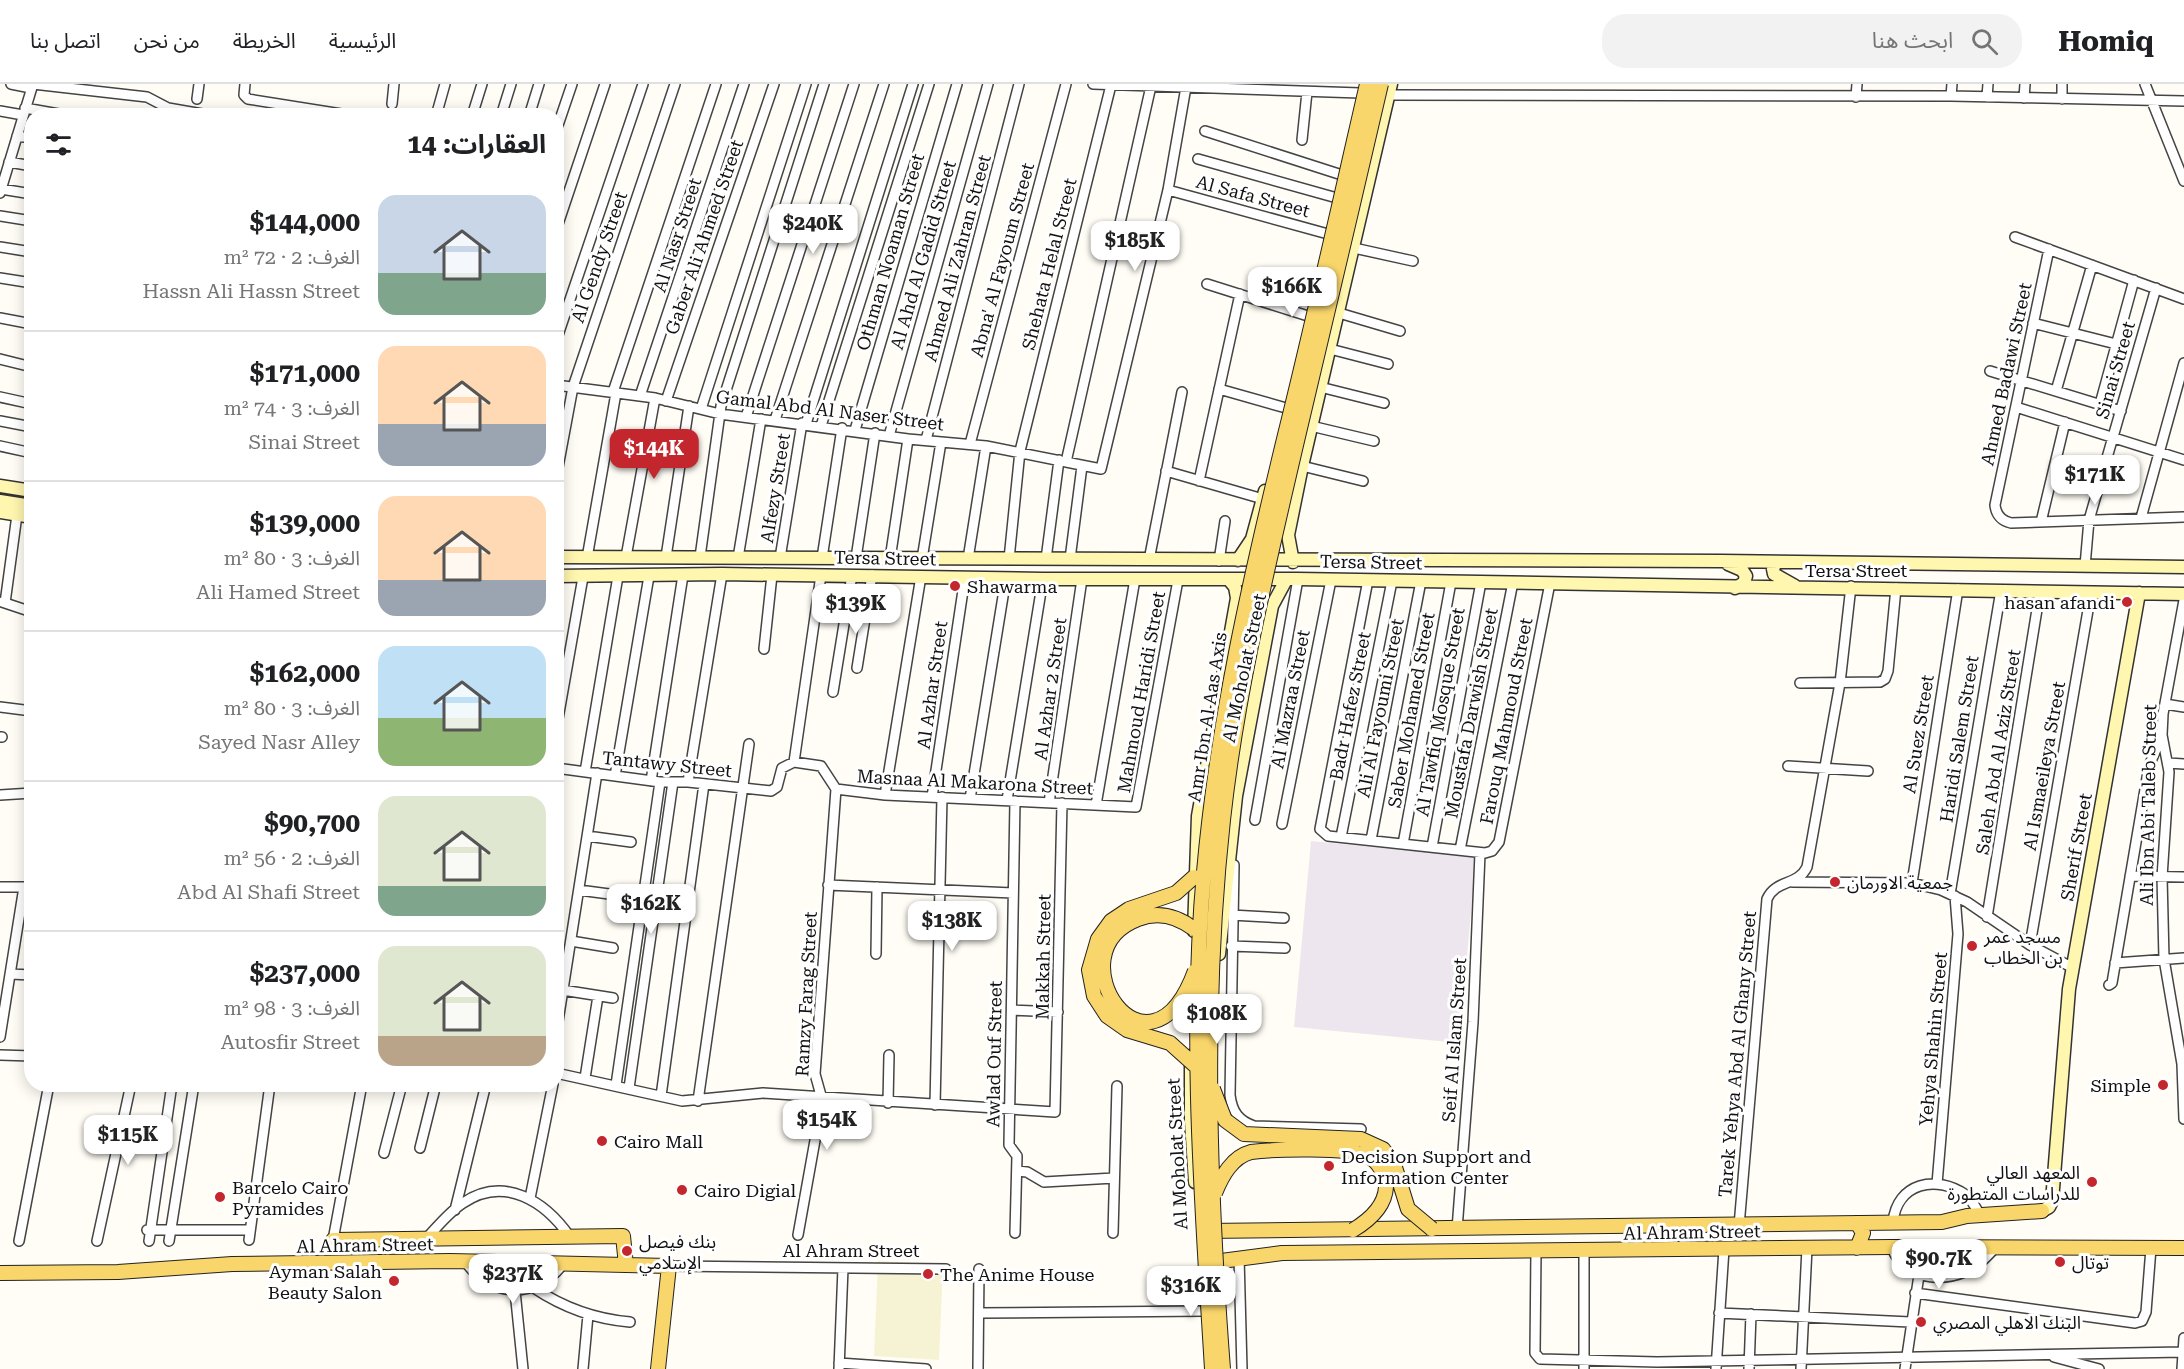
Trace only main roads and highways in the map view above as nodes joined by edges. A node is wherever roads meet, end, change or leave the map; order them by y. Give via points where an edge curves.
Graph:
1 (1363, 87) edge
2 (1387, 88) edge
3 (0, 486) edge
4 (24, 488) edge
5 (0, 501) edge
6 (24, 505) edge
7 (0, 512) edge
8 (24, 516) edge
9 (1254, 531) junction
10 (1288, 535) junction
11 (564, 557) edge
12 (1238, 560) junction
13 (1721, 561) junction
14 (1776, 561) junction
15 (1293, 562) junction
16 (2184, 567) edge
17 (564, 576) edge
18 (1230, 580) junction
19 (1292, 580) junction
20 (1735, 588) junction
21 (1797, 588) junction
22 (2139, 593) junction
23 (2184, 594) edge
24 (1237, 602) junction
25 (1272, 606) junction
26 (1194, 877) junction
27 (1194, 929) junction
28 (1199, 961) junction
29 (1204, 1074) junction
30 (1213, 1198) junction
31 (2042, 1211) joint
32 (1857, 1222) junction
33 (1893, 1222) junction
34 (1432, 1229) junction
35 (1353, 1230) junction
36 (1220, 1231) junction
37 (1198, 1232) junction
38 (333, 1240) road end
39 (1892, 1247) junction
40 (1857, 1248) junction
41 (2184, 1248) edge
42 (1201, 1264) joint
43 (626, 1265) junction
44 (0, 1273) edge
45 (658, 1369) edge
46 (1212, 1369) edge
47 (1223, 1369) edge

1 - 9 main road
1 - 28 main road, Amr Ibn Al Aas Axis, bridge via 1241,621 1212,793
2 - 10 main road
2 - 29 main road, Amr Ibn Al Aas Axis, bridge via 1273,540 1246,670 1215,897
3 - 4 main road
5 - 6 main road
7 - 8 main road
9 - 10 main road via 1272,542
9 - 12 main road
10 - 15 main road
11 - 12 main road, Tersa Street
12 - 15 main road, Tersa Street
13 - 14 main road, Tersa Street
13 - 15 main road, Tersa Street
13 - 20 main road via 1744,573 1744,583
14 - 16 main road, Tersa Street
14 - 21 main road via 1774,574
17 - 18 main road, Tersa Street via 772,574
18 - 19 main road, Tersa Street
18 - 24 main road, Al Moholat Street via 1237,591
19 - 20 main road, Tersa Street
19 - 25 main road, Al Moholat Street
20 - 21 main road, Tersa Street
21 - 22 main road, Tersa Street
22 - 23 main road, Tersa Street
22 - 31 main road, Sherif Street via 2066,1009 2052,1201
24 - 25 main road via 1252,597 1264,599
24 - 26 main road, Al Moholat Street via 1199,808
25 - 36 main road, Al Moholat Street via 1233,821 1216,987 1214,1103
26 - 27 main road, Al Moholat Street
26 - 29 main road, bridge via 1163,899 1129,909 1111,921 1098,939 1089,970 1094,996 1107,1016 1127,1030 1170,1043
27 - 28 main road, bridge via 1164,916 1140,918 1125,926 1114,937 1105,957 1107,992 1129,1017 1159,1020 1178,1007
27 - 37 main road, Al Moholat Street via 1191,1121
28 - 29 main road, Amr Ibn Al Aas Axis, bridge
29 - 30 main road, Amr Ibn Al Aas Axis, bridge
29 - 34 main road, bridge via 1225,1120 1244,1134 1361,1139 1383,1149 1394,1164 1408,1209
29 - 46 main road, Amr Ibn Al Aas Axis, bridge via 1198,1106
30 - 35 main road, bridge via 1226,1171 1245,1154 1270,1150 1357,1153 1377,1164 1386,1187 1377,1209
30 - 47 main road, Amr Ibn Al Aas Axis, bridge
31 - 33 main road, Al Ahram Street via 1942,1222
32 - 33 main road, Al Ahram Street
32 - 34 main road, Al Ahram Street
32 - 40 main road via 1863,1233
33 - 39 main road
34 - 35 main road, Al Ahram Street
35 - 36 main road, Al Ahram Street
36 - 37 main road, Al Ahram Street
37 - 42 main road, Al Moholat Street
38 - 43 main road, Al Ahram Street via 623,1236
39 - 40 main road, Al Ahram Street
39 - 41 main road, Al Ahram Street
40 - 42 main road, Al Ahram Street via 1282,1253
43 - 44 main road, Al Ahram Street via 465,1261 232,1264 118,1272
43 - 45 main road, Al Ahram Street via 669,1266

